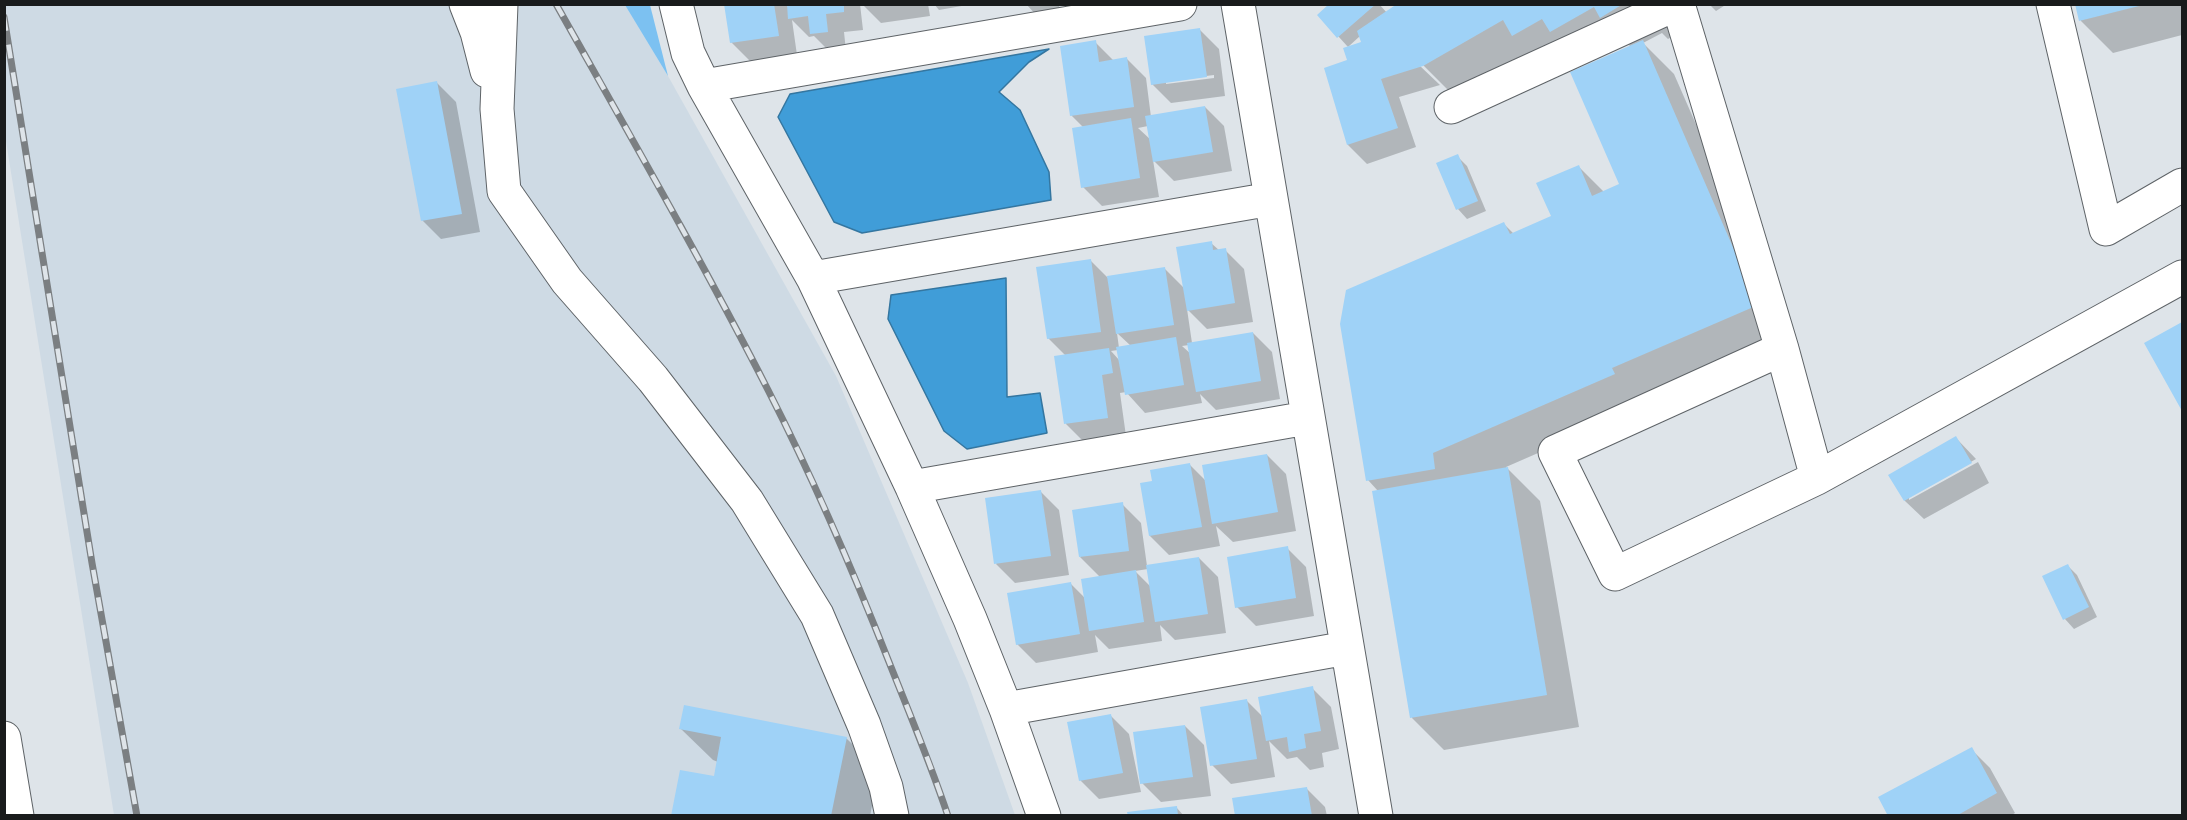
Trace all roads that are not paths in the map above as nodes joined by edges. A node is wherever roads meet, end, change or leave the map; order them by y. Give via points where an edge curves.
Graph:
1 (466, 4) edge
2 (501, 4) edge
3 (676, 4) edge
4 (1180, 4) edge
5 (1239, 4) edge
6 (1677, 4) edge
7 (2053, 4) edge
8 (704, 86) junction
9 (1451, 106) dead end
10 (497, 109) junction
11 (2182, 185) edge
12 (1271, 199) junction
13 (2182, 277) edge
14 (813, 278) junction
15 (1782, 349) junction
16 (1307, 418) junction
17 (1816, 478) junction
18 (912, 487) junction
19 (1347, 648) junction
20 (1006, 709) junction
21 (6, 751) edge
22 (17, 816) edge
23 (892, 816) edge
24 (1044, 816) edge
25 (1376, 816) edge

1 - 10 street
2 - 10 street
3 - 8 street via 688,53
4 - 8 street
5 - 12 street
6 - 9 street
6 - 15 street
7 - 11 street via 2106,229
8 - 14 street
10 - 23 street via 504,191 567,281 653,379 747,501 817,615 864,725
12 - 14 street
12 - 16 street
13 - 17 street
14 - 18 street
15 - 17 street
15 - 17 street via 1555,452 1615,574
16 - 18 street
16 - 19 street
18 - 20 street
19 - 20 street
19 - 25 street
20 - 24 street
21 - 22 street

